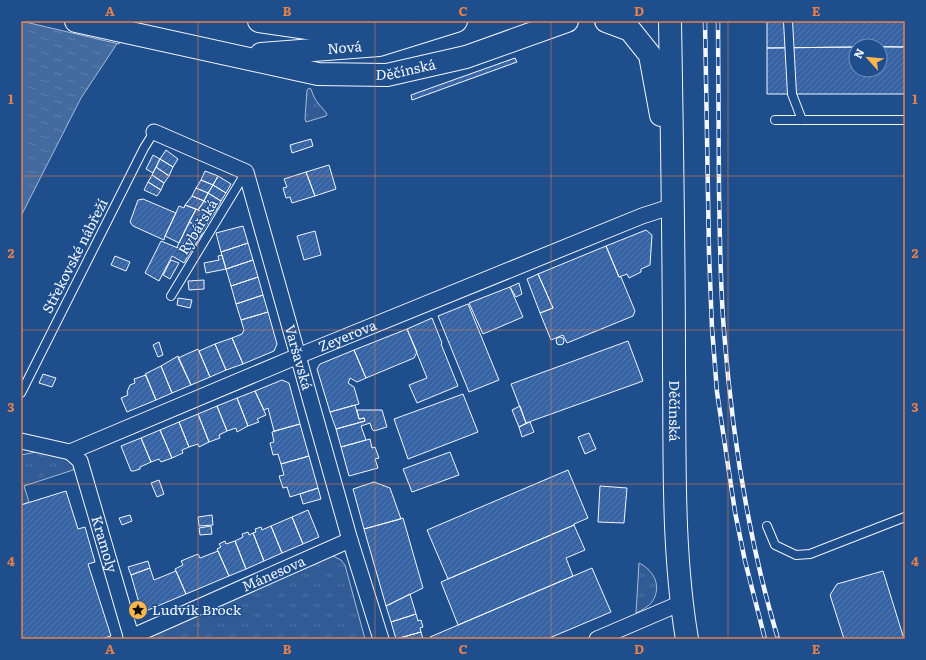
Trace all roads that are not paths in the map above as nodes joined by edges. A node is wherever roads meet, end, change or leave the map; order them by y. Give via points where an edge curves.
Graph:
1 (76, 21) edge
2 (567, 21) edge
3 (606, 21) edge
4 (670, 21) edge
5 (788, 21) edge
6 (272, 22) edge
7 (452, 22) edge
8 (378, 24) edge
9 (238, 56) junction
10 (775, 120) dead end
11 (802, 120) junction
12 (905, 120) edge
13 (154, 132) joint
14 (246, 172) junction
15 (673, 182) junction
16 (673, 206) junction
17 (171, 296) dead end
18 (298, 356) junction
19 (21, 392) edge
20 (21, 441) edge
21 (70, 452) junction
22 (905, 517) edge
23 (767, 526) dead end
24 (350, 540) junction
25 (681, 603) junction
26 (132, 638) edge
27 (381, 639) edge
28 (597, 639) edge
29 (688, 639) edge

1 - 9 street, Děčínská
2 - 9 street, Děčínská via 466,57 388,75 318,74
3 - 15 street, Děčínská via 630,30 650,55
4 - 15 street, Děčínská
5 - 11 lane via 792,94
6 - 8 street, Nová via 314,29
7 - 8 street, Nová
7 - 9 street, Nová via 378,45
10 - 11 lane
11 - 12 lane
13 - 14 street
13 - 19 lane, Střekovské nábřeží
14 - 17 lane, Rybářská
14 - 18 street, Varšavská
15 - 16 street, Děčínská
16 - 18 street, Zeyerova via 635,219
16 - 25 street, Děčínská via 675,449
18 - 21 street, Zeyerova
18 - 24 street, Varšavská
20 - 21 street
21 - 26 street, Kramoly via 80,461
22 - 23 lane via 810,554 796,555 774,545
24 - 26 street, Mánesova
24 - 27 street, Varšavská
25 - 28 street
25 - 29 street, Děčínská

